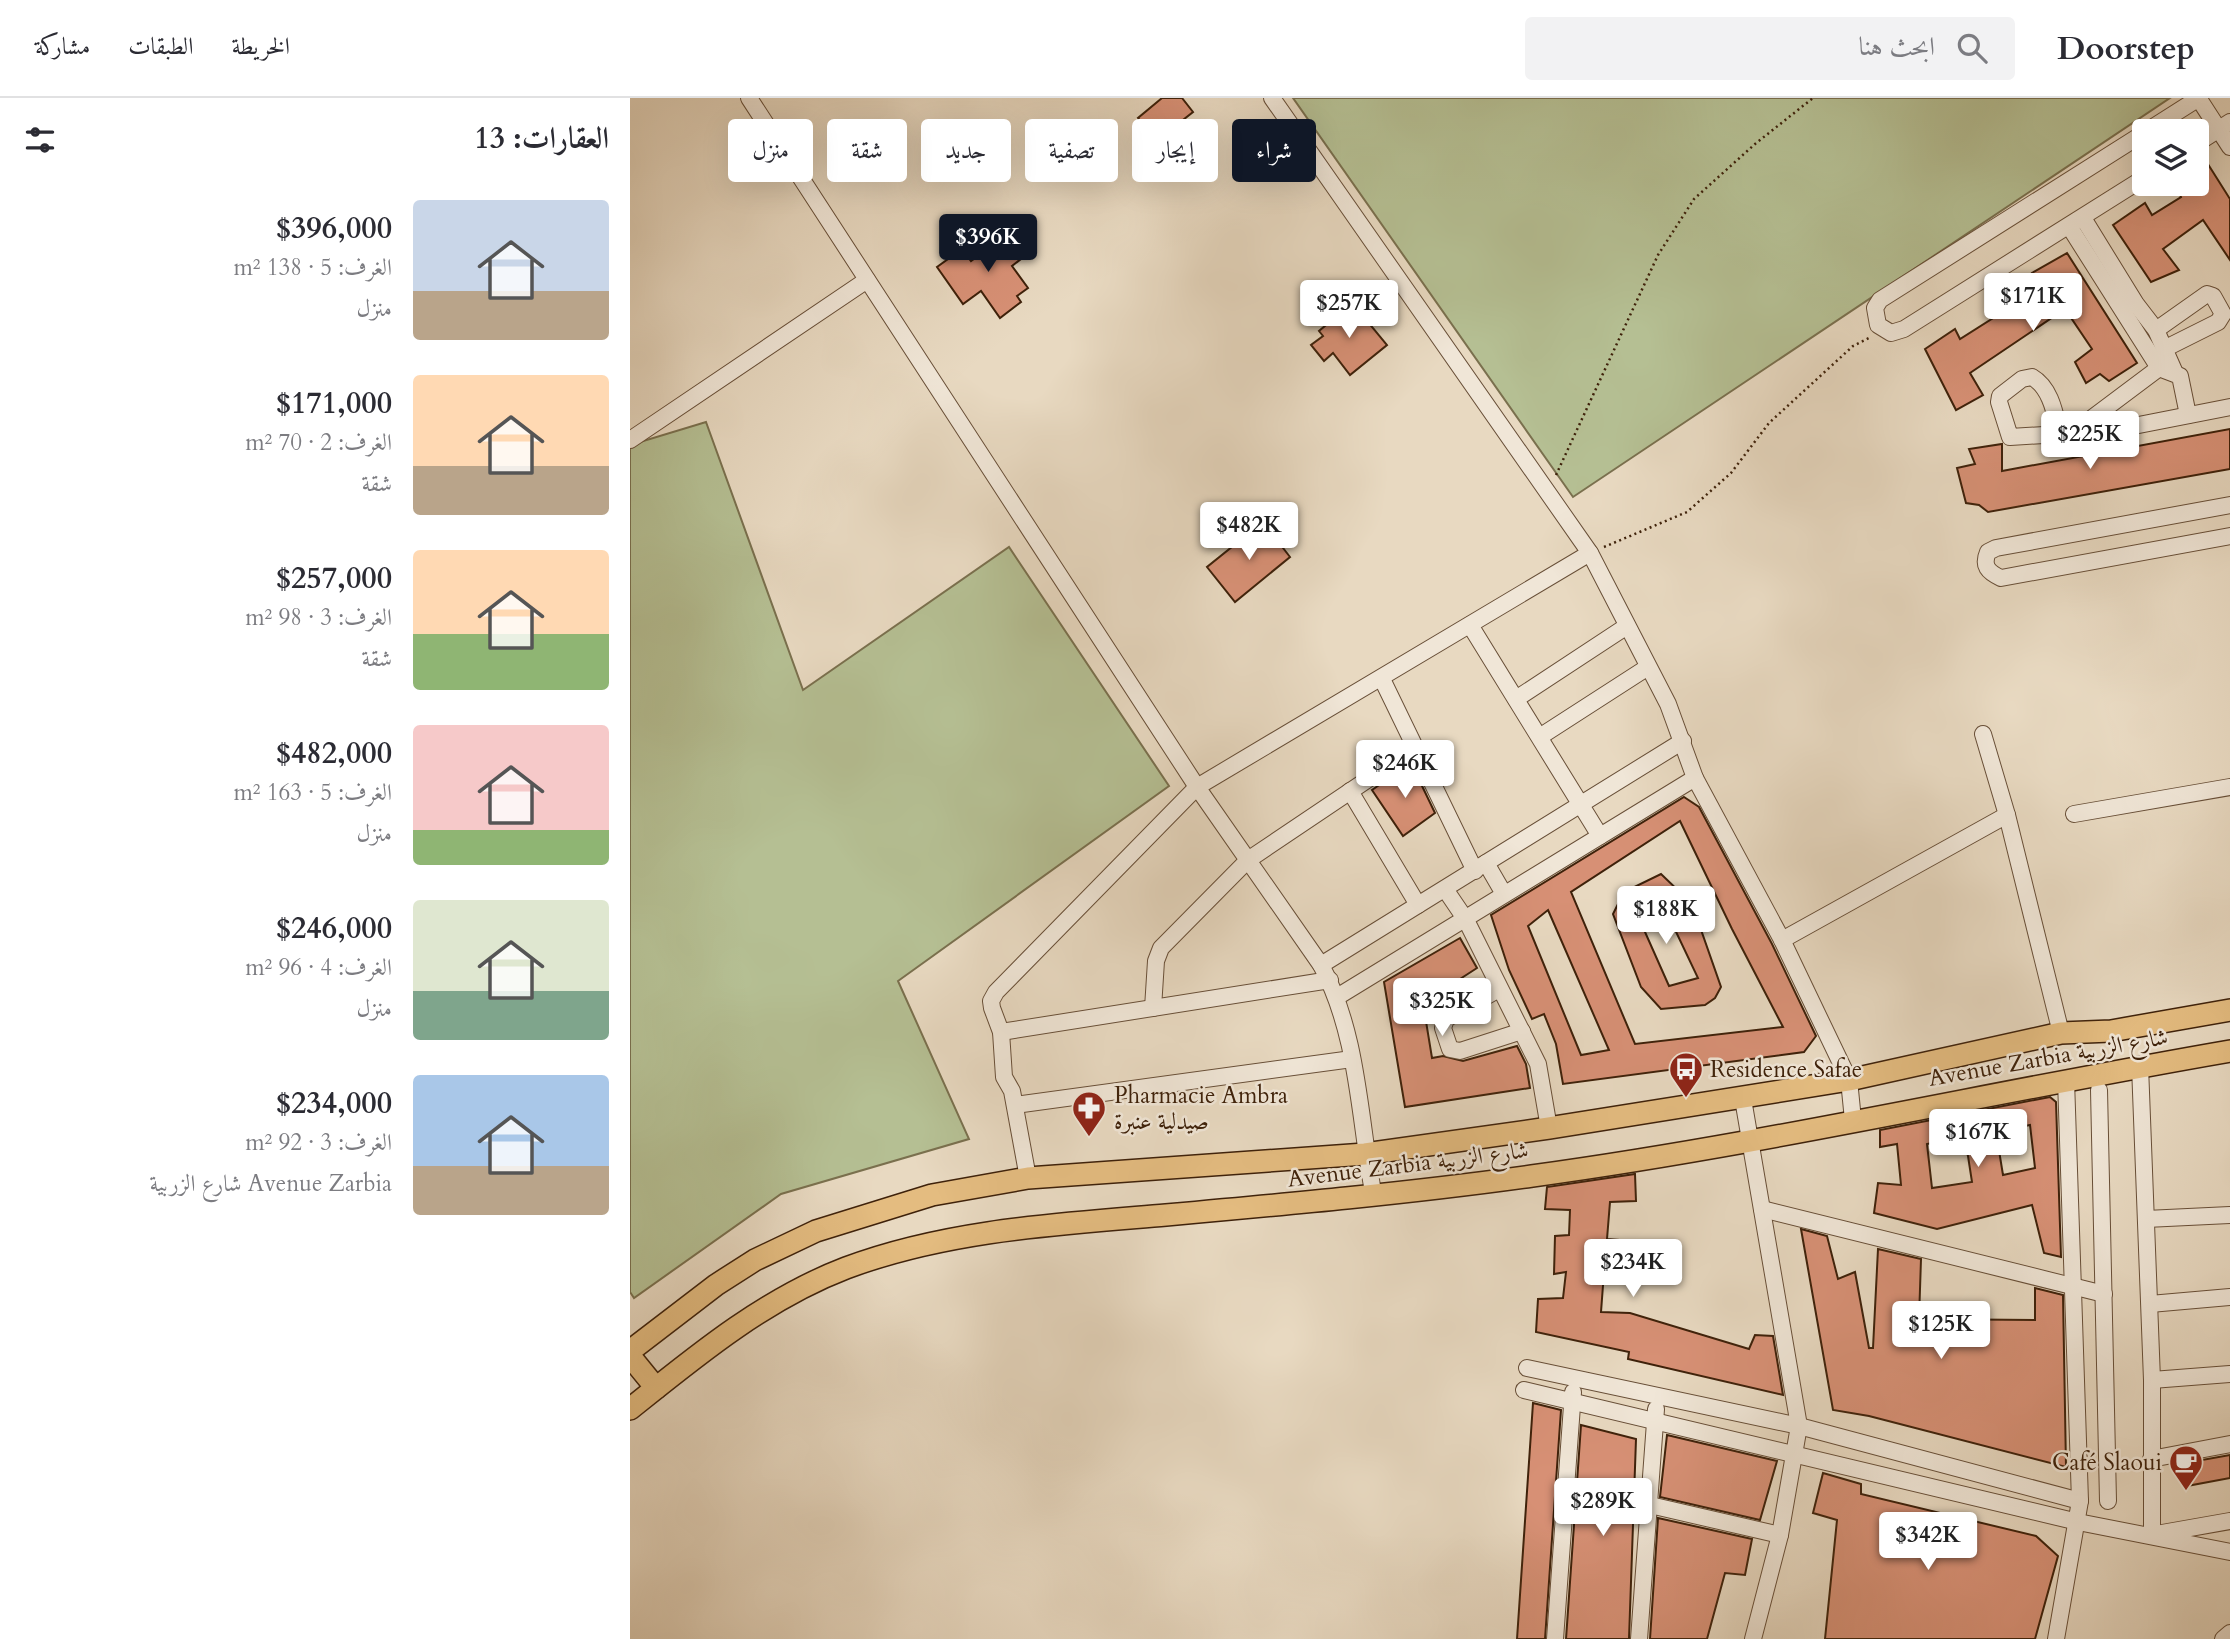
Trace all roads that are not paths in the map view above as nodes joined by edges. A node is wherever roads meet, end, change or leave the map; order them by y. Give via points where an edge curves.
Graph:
1 (749, 98) edge
2 (1272, 98) edge
3 (2199, 98) edge
4 (2166, 119) edge
5 (2224, 125) edge
6 (2209, 135) edge
7 (2132, 140) edge
8 (2230, 147) edge
9 (2132, 186) edge
10 (2076, 222) junction
11 (867, 280) junction
12 (2156, 330) junction
13 (2166, 348) junction
14 (2167, 370) junction
15 (2230, 407) edge
16 (2188, 415) junction
17 (2089, 430) junction
18 (2060, 434) dead end
19 (630, 440) edge
20 (2230, 505) edge
21 (2230, 536) edge
22 (1590, 553) junction
23 (1470, 625) junction
24 (1627, 626) junction
25 (1648, 667) junction
26 (1382, 679) junction
27 (1516, 699) junction
28 (1983, 734) dead end
29 (1541, 736) junction
30 (1683, 741) junction
31 (1413, 749) junction
32 (1695, 778) junction
33 (1197, 787) junction
34 (2230, 787) edge
35 (1350, 791) junction
36 (1581, 802) junction
37 (2074, 814) dead end
38 (2007, 815) junction
39 (1600, 836) junction
40 (1248, 860) junction
41 (1481, 867) junction
42 (1445, 889) junction
43 (1504, 894) junction
44 (1418, 905) junction
45 (1466, 920) junction
46 (1782, 940) junction
47 (1321, 965) junction
48 (1330, 980) junction
49 (1499, 989) junction
50 (1337, 997) junction
51 (1153, 1008) junction
52 (2230, 1010) edge
53 (1522, 1031) junction
54 (2111, 1031) junction
55 (1001, 1032) junction
56 (2062, 1033) junction
57 (2230, 1051) edge
58 (1352, 1059) junction
59 (2140, 1066) junction
60 (2118, 1070) junction
61 (1849, 1080) junction
62 (2066, 1080) junction
63 (2099, 1090) dead end
64 (1742, 1099) junction
65 (1014, 1105) junction
66 (1853, 1120) junction
67 (1549, 1128) junction
68 (2100, 1138) junction
69 (2069, 1139) junction
70 (1751, 1142) junction
71 (1366, 1154) junction
72 (1028, 1178) junction
73 (1374, 1197) junction
74 (1762, 1209) junction
75 (2230, 1214) edge
76 (2146, 1219) junction
77 (2075, 1288) junction
78 (2104, 1294) junction
79 (2230, 1297) edge
80 (2150, 1304) junction
81 (630, 1354) edge
82 (1527, 1368) dead end
83 (2230, 1374) edge
84 (1574, 1380) junction
85 (2152, 1380) junction
86 (656, 1388) junction
87 (1524, 1390) dead end
88 (1659, 1396) junction
89 (1572, 1401) junction
90 (630, 1409) edge
91 (1654, 1419) junction
92 (1799, 1426) junction
93 (2107, 1440) junction
94 (2080, 1441) junction
95 (1867, 1444) junction
96 (2230, 1444) edge
97 (1796, 1455) junction
98 (2151, 1459) junction
99 (1864, 1471) junction
100 (2080, 1501) junction
101 (2108, 1501) dead end
102 (1650, 1504) junction
103 (2230, 1521) edge
104 (2078, 1522) junction
105 (1780, 1535) junction
106 (2152, 1535) junction
107 (2230, 1552) edge
108 (2230, 1633) edge
109 (1555, 1639) edge
110 (1639, 1639) edge
111 (1753, 1639) edge
112 (2056, 1639) edge
113 (2223, 1639) edge

1 - 11 street
2 - 22 street
3 - 4 street
3 - 5 street
5 - 6 street
5 - 8 street
7 - 10 street via 1880,300 1875,317 1885,331 1904,329
9 - 10 street
10 - 12 street
10 - 14 street
11 - 19 street
11 - 33 street
12 - 13 street
12 - 13 street via 2207,295 2213,296 2221,309 2218,322
13 - 14 street
14 - 16 street via 2182,383
14 - 17 street via 2091,419
15 - 16 street
16 - 17 street via 2098,433
17 - 18 street
20 - 21 street via 1996,548 1988,552 1986,566 2001,578
22 - 23 street
22 - 24 street
23 - 26 street
23 - 27 street
24 - 25 street
24 - 27 street
25 - 29 street
25 - 30 street
26 - 31 street
26 - 33 street
27 - 29 street
28 - 38 street
29 - 36 street
30 - 32 street
30 - 36 street
31 - 35 street
31 - 41 street
32 - 39 street
32 - 46 street
33 - 40 street
33 - 55 street via 996,992 992,1009
34 - 37 street
35 - 40 street
35 - 44 street
36 - 39 street
36 - 41 street
38 - 46 street
38 - 56 street
39 - 43 street
40 - 47 street
40 - 51 street via 1161,948
41 - 42 street
41 - 43 street
42 - 44 street
42 - 45 street
43 - 45 street
44 - 47 street
45 - 49 street
45 - 50 street
46 - 61 street
47 - 48 street
48 - 50 street
48 - 51 street
49 - 53 street
49 - 53 street via 1446,1019 1443,1028 1450,1049 1460,1051
50 - 58 street
51 - 55 street
52 - 54 main road, Avenue Zarbia شارع الزربية
53 - 67 street via 1538,1064
54 - 56 main road, Avenue Zarbia شارع الزربية
54 - 60 main road
55 - 65 street via 1004,1077
56 - 61 main road, Avenue Zarbia شارع الزربية
57 - 59 main road, Avenue Zarbia شارع الزربية
58 - 65 street
58 - 71 street
59 - 60 main road, Avenue Zarbia شارع الزربية
59 - 76 street
60 - 62 main road, Avenue Zarbia شارع الزربية
61 - 64 main road, Avenue Zarbia شارع الزربية
61 - 66 street
62 - 66 main road, Avenue Zarbia شارع الزربية
62 - 69 street
63 - 68 street
64 - 67 main road, Avenue Zarbia شارع الزربية
64 - 70 street
65 - 72 street
66 - 70 main road, Avenue Zarbia شارع الزربية
67 - 71 main road, Avenue Zarbia شارع الزربية
68 - 69 street
68 - 78 street
69 - 77 street
70 - 73 main road, Avenue Zarbia شارع الزربية
70 - 74 street
71 - 72 main road, Avenue Zarbia شارع الزربية
71 - 73 street
72 - 81 main road, Avenue Zarbia شارع الزربية via 932,1195 816,1231 716,1285
73 - 86 main road, Avenue Zarbia شارع الزربية via 1027,1227 884,1255 780,1300
74 - 77 street
74 - 92 street
75 - 76 street
76 - 80 street
77 - 78 street
77 - 94 street
78 - 93 street
79 - 80 street
80 - 85 street
81 - 86 main road
82 - 84 street
83 - 85 street
84 - 88 street
84 - 89 street
85 - 98 street
86 - 90 main road, Avenue Zarbia شارع الزربية
87 - 89 street
88 - 91 street
88 - 92 street
89 - 91 street
89 - 109 street
91 - 97 street
91 - 102 street
92 - 95 street
92 - 97 street
93 - 94 street
93 - 101 street
94 - 100 street
95 - 99 street
95 - 100 street
96 - 98 street
97 - 99 street
97 - 105 street
98 - 106 street
99 - 104 street
100 - 104 street
102 - 105 street
102 - 110 street
103 - 106 street
104 - 106 street
104 - 112 street
105 - 111 street
106 - 107 street
108 - 113 street

